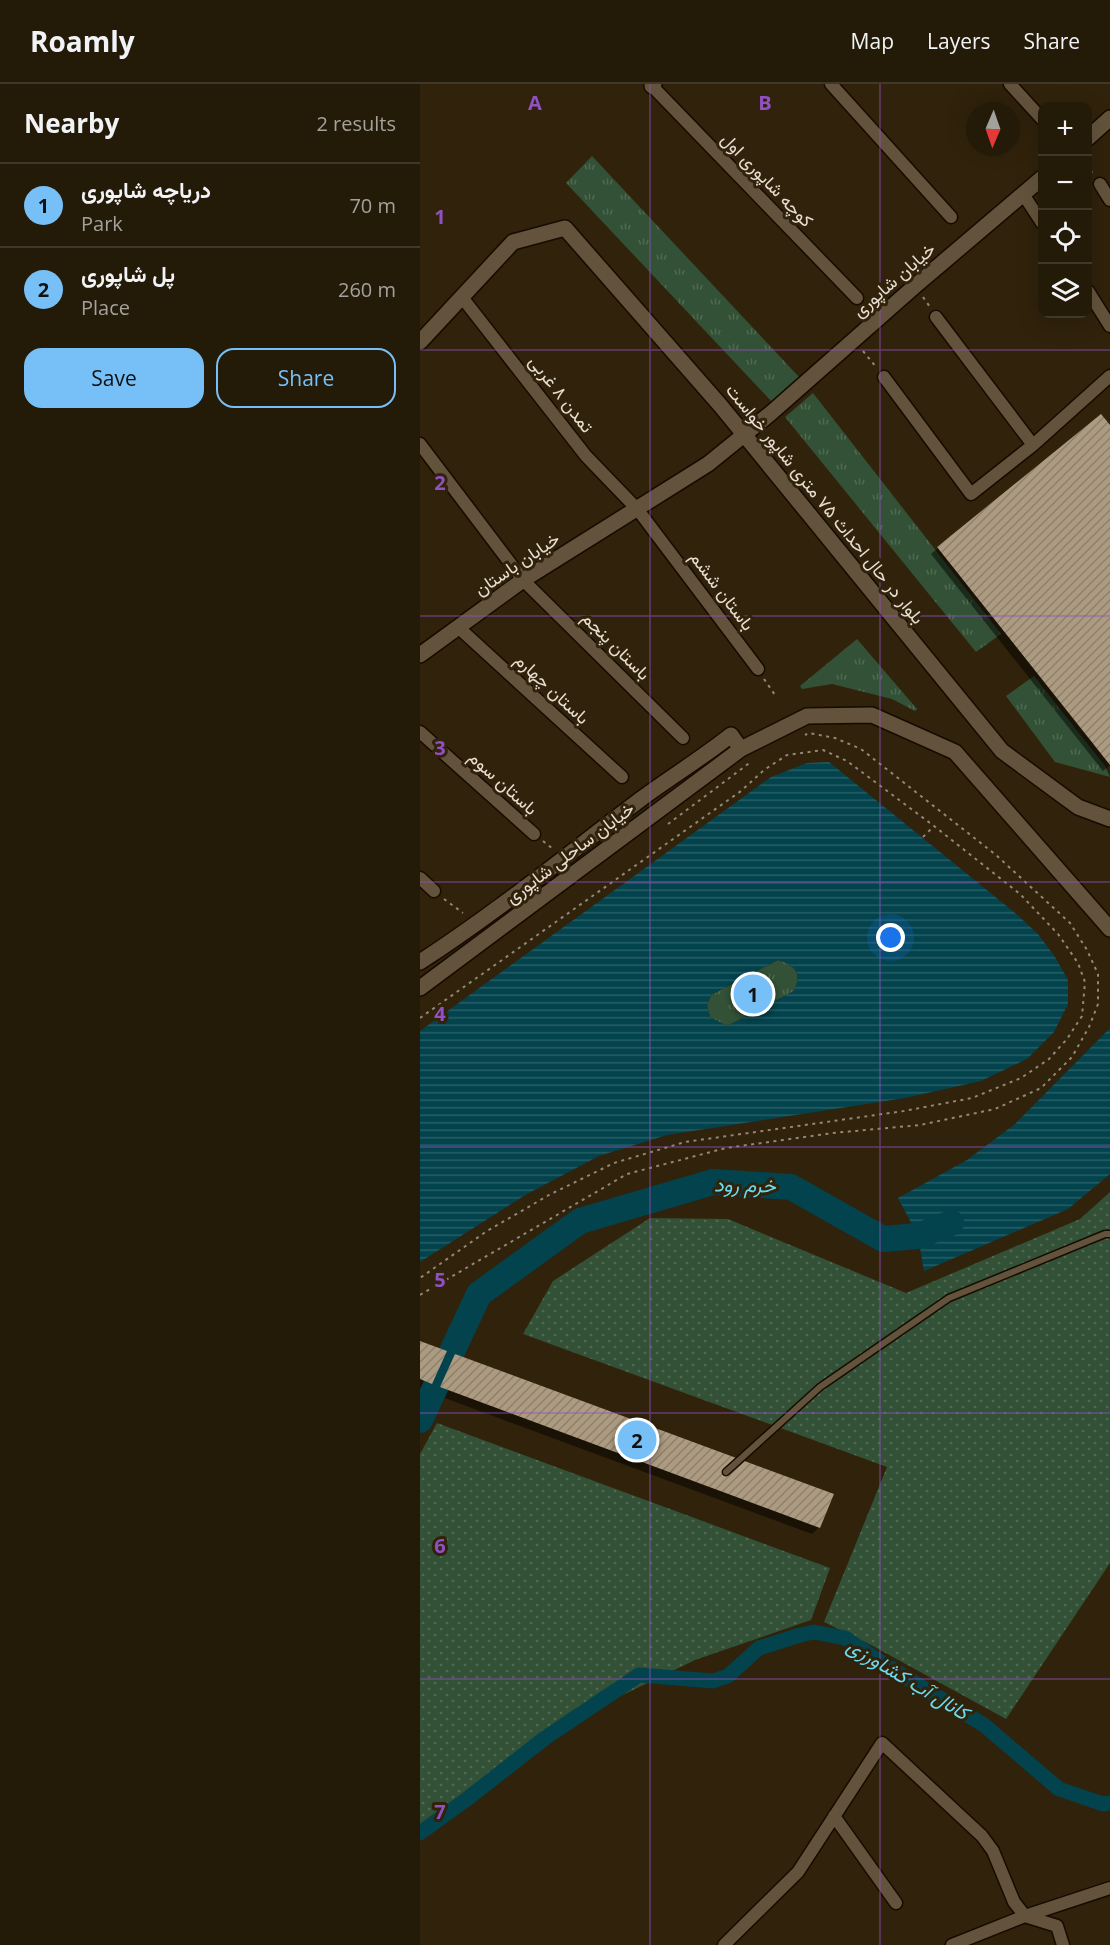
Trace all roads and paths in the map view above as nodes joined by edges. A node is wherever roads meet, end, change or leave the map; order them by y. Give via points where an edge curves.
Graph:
1 (831, 84) edge
2 (1010, 84) edge
3 (653, 85) edge
4 (1038, 116) edge
5 (1110, 118) edge
6 (1092, 134) edge
7 (1038, 181) edge
8 (1100, 184) dead end
9 (1023, 194) junction
10 (1110, 200) edge
11 (951, 217) dead end
12 (1038, 217) edge
13 (915, 286) junction
14 (461, 296) junction
15 (1092, 297) edge
16 (857, 298) dead end
17 (936, 317) joint
18 (1110, 326) edge
19 (422, 336) edge
20 (854, 340) junction
21 (884, 376) joint
22 (1110, 376) edge
23 (744, 435) junction
24 (420, 444) edge
25 (1033, 445) junction
26 (638, 510) junction
27 (523, 580) junction
28 (459, 628) junction
29 (420, 655) edge
30 (758, 669) joint
31 (775, 695) dead end
32 (420, 732) edge
33 (799, 737) dead end
34 (682, 738) dead end
35 (741, 748) junction
36 (752, 761) dead end
37 (621, 777) dead end
38 (1110, 819) edge
39 (934, 826) junction
40 (660, 829) dead end
41 (534, 834) joint
42 (923, 837) dead end
43 (564, 858) junction
44 (420, 878) edge
45 (434, 891) joint
46 (477, 924) junction
47 (1110, 928) edge
48 (489, 938) junction
49 (420, 962) edge
50 (420, 988) edge
51 (420, 1018) edge
52 (1110, 1234) edge
53 (420, 1278) edge
54 (420, 1295) edge
55 (726, 1472) dead end
56 (834, 1816) junction
57 (1110, 1888) edge
58 (896, 1903) dead end
59 (1025, 1916) junction
60 (724, 1945) edge
61 (952, 1945) edge
62 (1063, 1945) edge

1 - 11 street
2 - 4 street
3 - 16 street, کوچه شاپوری اول
5 - 6 street
7 - 9 street, خیابان شاپوری
8 - 10 street
9 - 12 street
9 - 13 street, خیابان شاپوری
13 - 17 path
13 - 20 street, خیابان شاپوری
14 - 19 street
14 - 23 street, بلوار در حال احداث ۷۵ متری شاپور خواست via 513,242 565,228
14 - 26 street, تمدن ۸ غربی via 586,456
15 - 18 street
17 - 25 street
20 - 21 path
20 - 23 street, خیابان شاپوری
21 - 25 street via 971,494
22 - 25 street
23 - 26 street, خیابان باستان
23 - 38 street, بلوار در حال احداث ۷۵ متری شاپور خواست via 1002,751 1078,807
24 - 27 street, باستان پنجم
26 - 27 street, خیابان باستان
26 - 30 street, باستان ششم
27 - 28 street, خیابان باستان
27 - 34 street, باستان پنجم
28 - 29 street, خیابان باستان
28 - 37 street, باستان چهارم
30 - 31 path
32 - 41 street, باستان سوم
33 - 54 path via 809,734 835,738 861,749 996,855 1070,923 1098,974 1098,1004 1072,1057 1041,1088 995,1109 920,1125 726,1148 627,1174
35 - 43 street, خیابان ساحلی شاپوری via 730,735
35 - 47 street via 807,716 872,715 955,752
35 - 48 street, خیابان ساحلی شاپوری
36 - 40 path
39 - 42 path
39 - 51 path via 847,761 823,750 787,755
39 - 53 path via 1020,894 1058,934 1078,963 1085,982 1082,1016 1049,1059 1021,1078 972,1098 685,1142 614,1163 488,1231
41 - 43 path, باستان سوم
43 - 46 street, خیابان ساحلی شاپوری
44 - 45 street
45 - 46 path
46 - 48 street
46 - 49 street, خیابان ساحلی شاپوری
48 - 50 street, خیابان ساحلی شاپوری
52 - 55 lane via 949,1298 820,1387
56 - 58 street
56 - 59 street via 882,1743 982,1836 999,1863 1014,1902
56 - 60 street via 798,1872
57 - 59 street
59 - 61 street
59 - 62 street via 1057,1926

